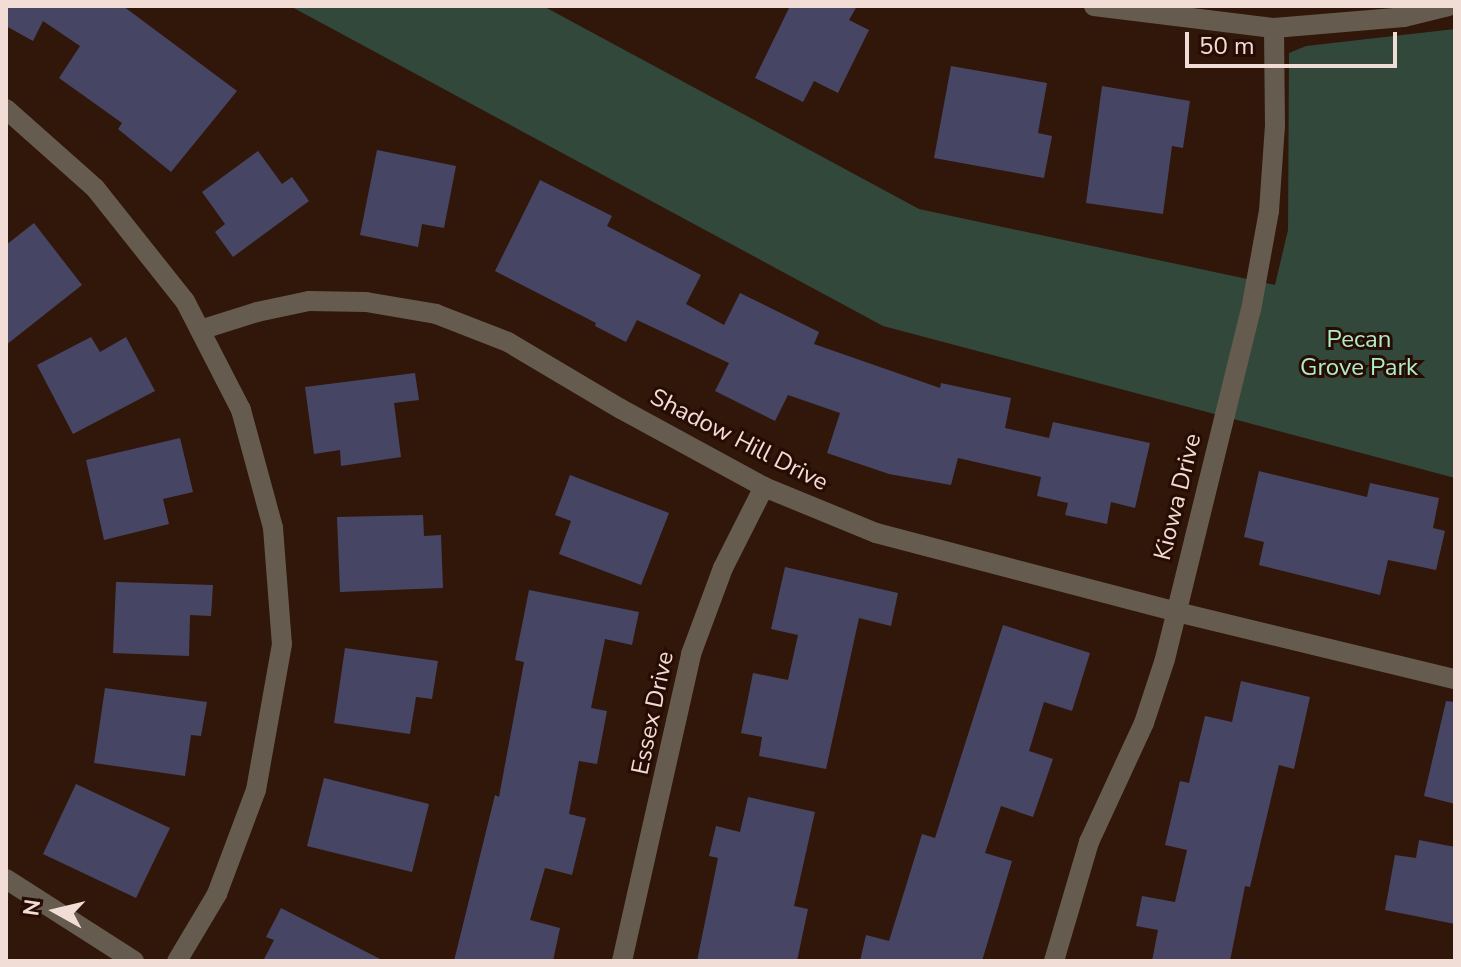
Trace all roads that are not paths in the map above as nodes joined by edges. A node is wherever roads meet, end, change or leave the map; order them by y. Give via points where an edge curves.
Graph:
1 (1094, 6) edge
2 (1449, 6) edge
3 (1274, 28) junction
4 (6, 109) edge
5 (200, 330) junction
6 (764, 487) junction
7 (1177, 612) junction
8 (1455, 679) edge
9 (6, 879) edge
10 (134, 961) edge
11 (177, 961) edge
12 (622, 961) edge
13 (1054, 961) edge

1 - 3 street
2 - 3 street via 1404,17
3 - 7 street, Kiowa Drive via 1269,211 1251,310
4 - 5 street via 95,188 185,301
5 - 6 street, Shadow Hill Drive via 309,301 366,302 436,314 508,342
5 - 11 street via 241,410 273,528 282,644 256,790 217,894
6 - 7 street, Shadow Hill Drive via 876,533
6 - 12 street, Essex Drive via 723,568 691,654
7 - 8 street, Shadow Hill Drive
7 - 13 street, Kiowa Drive via 1144,723 1089,842
9 - 10 street

